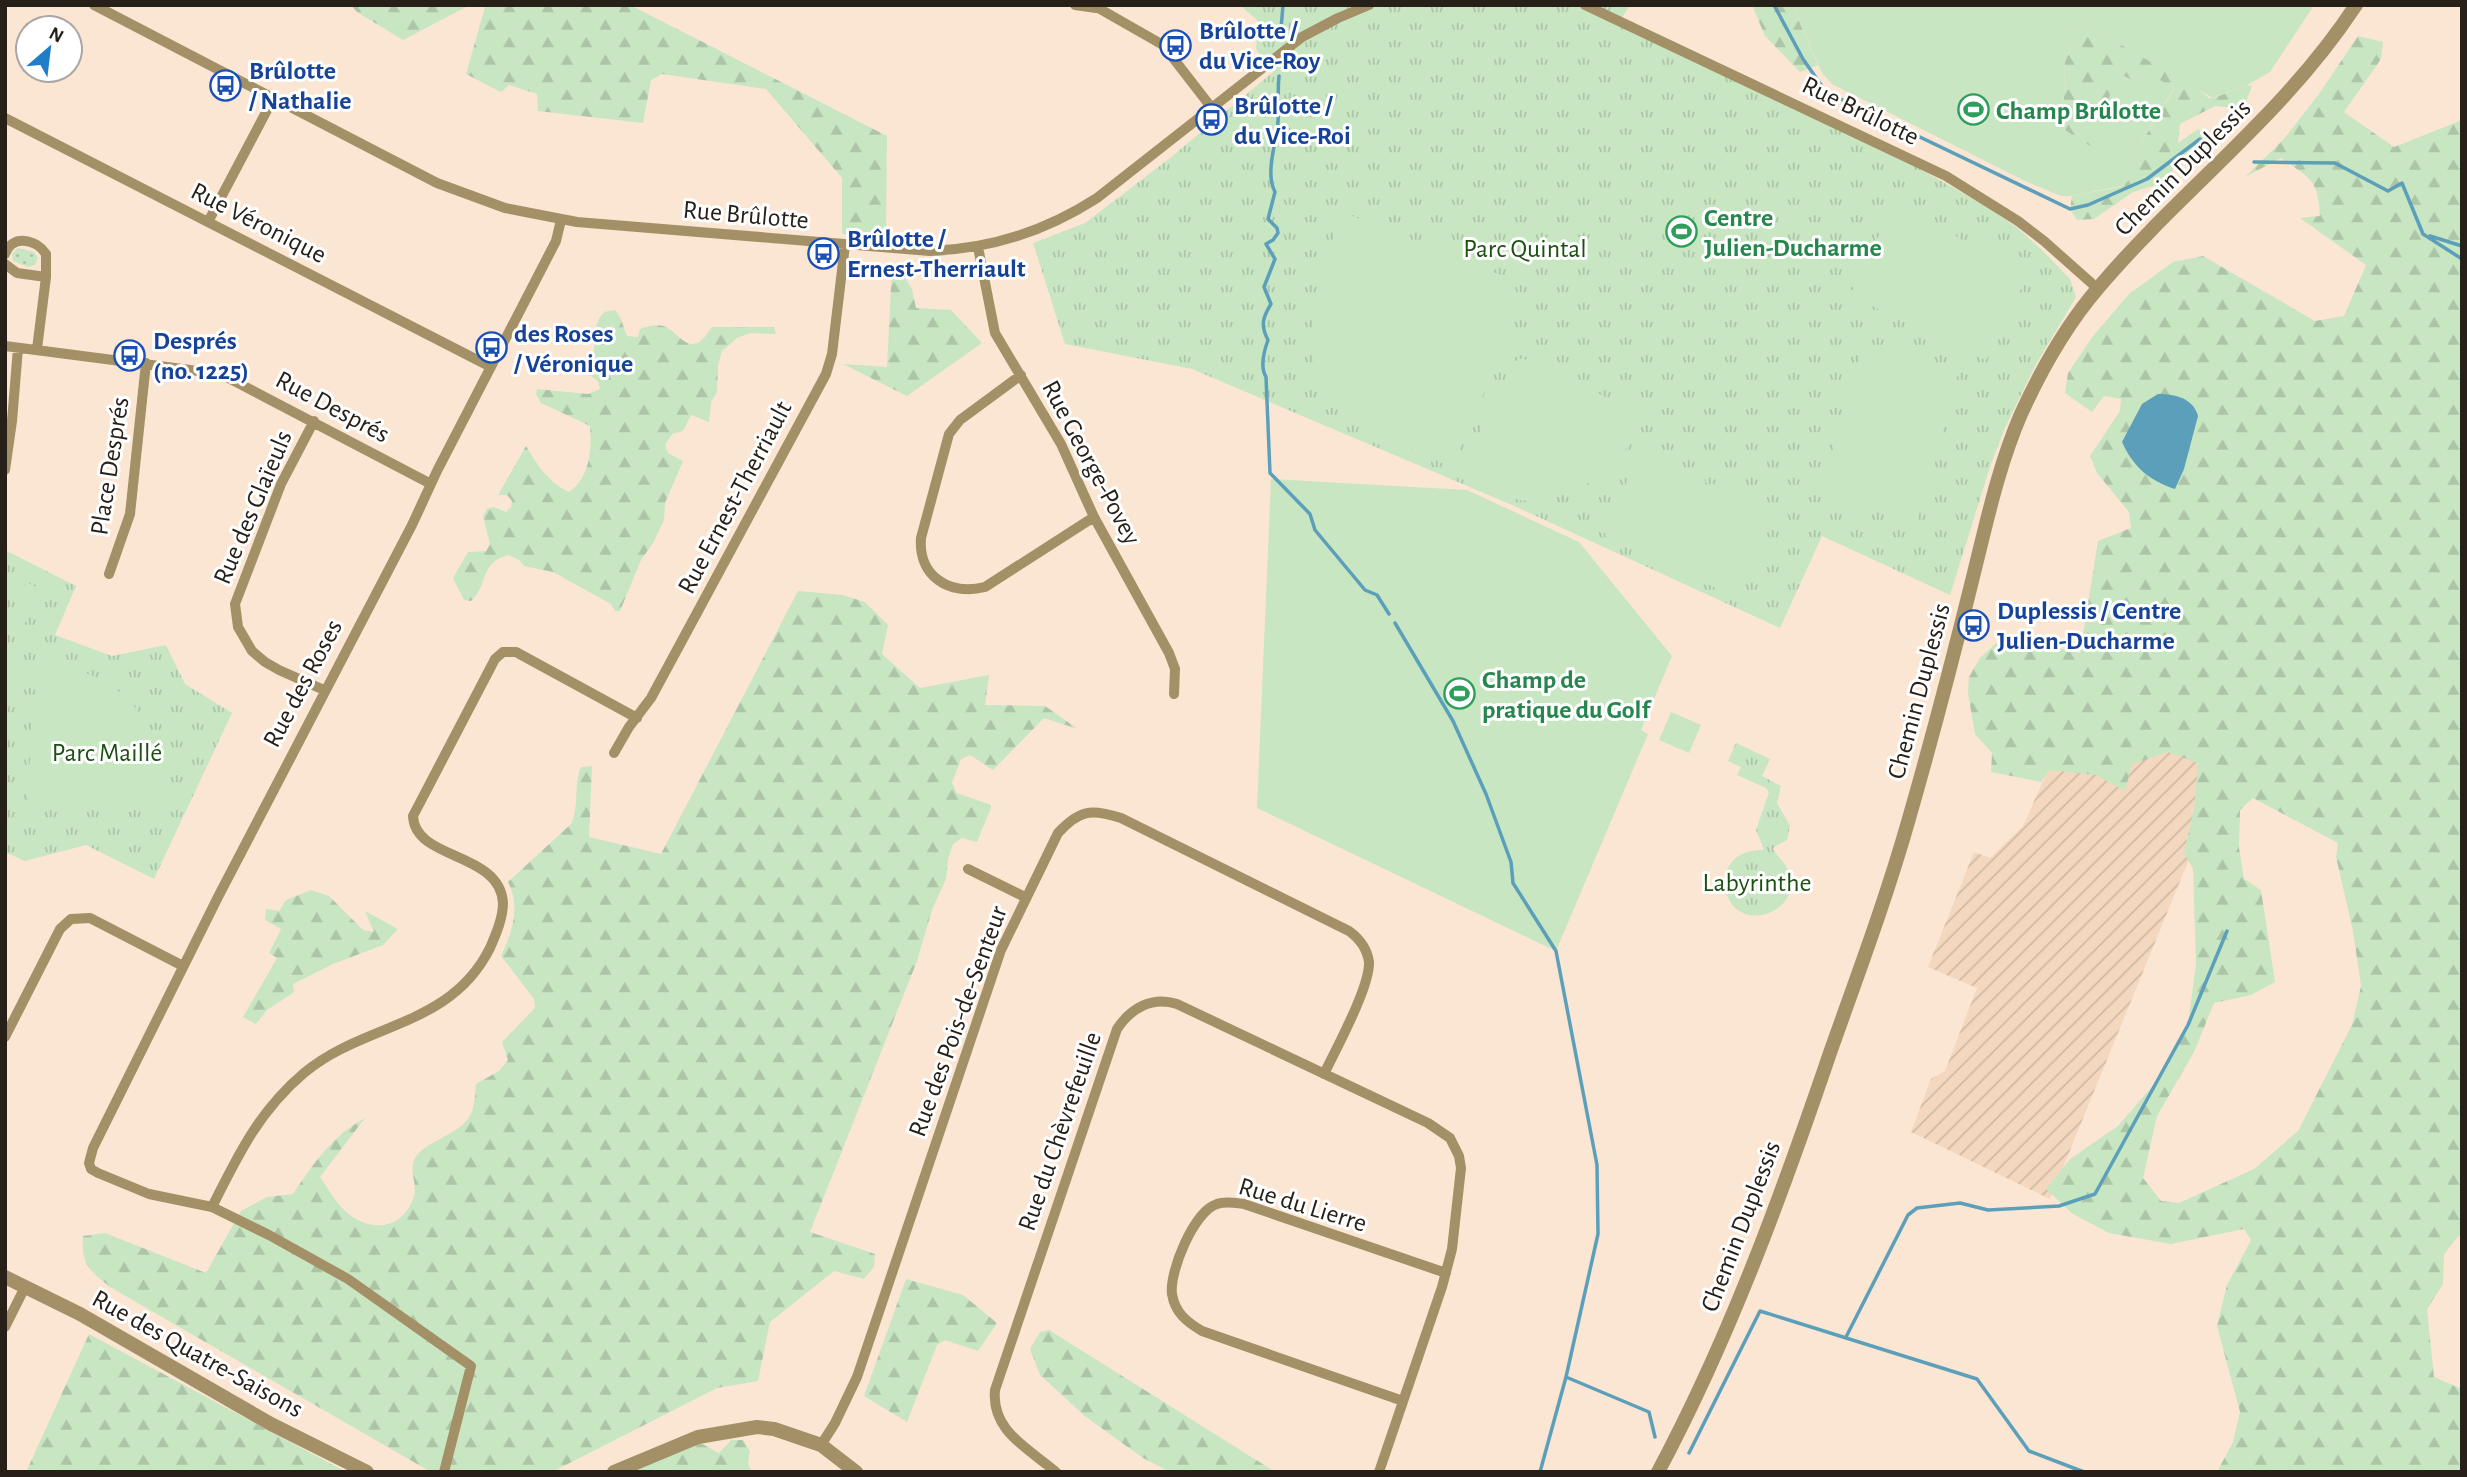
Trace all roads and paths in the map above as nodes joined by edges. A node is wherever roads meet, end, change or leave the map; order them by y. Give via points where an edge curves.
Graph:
1 (94, 5) edge
2 (1075, 5) edge
3 (1369, 5) edge
4 (1585, 5) edge
5 (2356, 5) edge
6 (1095, 6) edge
7 (274, 97) junction
8 (1211, 107) junction
9 (5, 118) edge
10 (561, 220) junction
11 (208, 222) junction
12 (845, 245) junction
13 (978, 247) junction
14 (5, 254) edge
15 (5, 264) edge
16 (46, 276) junction
17 (2097, 288) junction
18 (5, 346) edge
19 (18, 348) junction
20 (37, 349) junction
21 (146, 363) junction
22 (491, 367) junction
23 (1021, 375) junction
24 (314, 421) junction
25 (5, 470) edge
26 (431, 484) junction
27 (1094, 517) junction
28 (109, 574) dead end
29 (324, 690) junction
30 (1174, 694) dead end
31 (637, 718) junction
32 (614, 753) dead end
33 (968, 869) dead end
34 (1025, 897) junction
35 (183, 966) junction
36 (5, 1037) edge
37 (1324, 1074) junction
38 (212, 1207) junction
39 (1446, 1273) junction
40 (5, 1277) edge
41 (25, 1287) junction
42 (5, 1327) edge
43 (1403, 1401) junction
44 (821, 1445) junction
45 (367, 1472) edge
46 (444, 1472) edge
47 (614, 1472) edge
48 (856, 1472) edge
49 (1056, 1472) edge
50 (1379, 1472) edge
51 (1658, 1472) edge

1 - 7 street, Rue Brûlotte
2 - 6 street
3 - 8 street, Rue Brûlotte via 1302,37
4 - 17 street, Rue Brûlotte via 1955,181 2018,221
5 - 17 street, Chemin Duplessis via 2280,103
6 - 8 street via 1163,45
7 - 10 street, Rue Brûlotte via 438,183 484,201
7 - 11 street
8 - 13 street, Rue Brûlotte via 1075,212 1028,233
9 - 11 street, Rue Véronique
10 - 12 street, Rue Brûlotte
10 - 22 street, Rue des Roses via 556,242
11 - 22 street, Rue Véronique
12 - 13 street, Rue Brûlotte via 930,251
12 - 31 street, Rue Ernest-Therriault via 826,374 652,698
13 - 23 street, Rue George-Povey via 993,326
14 - 16 street via 14,242 36,244 46,254
15 - 16 street via 18,273
16 - 20 street
17 - 51 street, Chemin Duplessis via 2049,361 2011,439 1887,891 1751,1272
18 - 19 street, Rue Després
19 - 20 street, Rue Després
19 - 25 street
20 - 21 street, Rue Després
21 - 24 street, Rue Després via 221,374
21 - 28 street, Place Després via 130,514
22 - 26 street, Rue des Roses
23 - 27 street, Rue George-Povey via 1073,467
23 - 27 street via 960,420 950,434 922,538 924,564 943,584 964,590 985,587
24 - 26 street, Rue Després
24 - 29 street, Rue des Glaïeuls via 281,484 235,604 238,627 252,651 279,670
26 - 29 street, Rue des Roses
27 - 30 street, Rue George-Povey via 1169,653 1175,669
29 - 35 street, Rue des Roses
31 - 32 street, Rue Ernest-Therriault
31 - 38 street via 516,652 503,652 495,659 413,816 419,835 482,869 499,887 503,908 488,951 469,981 446,1001 326,1057 302,1074 254,1127
33 - 34 street
34 - 37 street, Rue des Pois-de-Senteur via 1067,822 1098,811 1121,818 1349,931 1367,952 1368,977
34 - 44 street, Rue des Pois-de-Senteur via 1001,950 857,1377
35 - 36 street via 89,918 71,919 60,929
35 - 38 street, Rue des Roses via 89,1163 90,1169 131,1188
37 - 39 street, Rue du Chèvrefeuille via 1440,1129 1455,1146 1461,1168
37 - 49 street, Rue du Chèvrefeuille via 1169,1002 1149,1002 1122,1022 995,1390 994,1404 1003,1427
38 - 46 street via 348,1279 471,1366
39 - 43 street
39 - 43 street, Rue du Lierre via 1231,1202 1218,1203 1199,1217 1176,1270 1175,1304 1180,1315 1202,1331
40 - 41 street, Rue des Quatre-Saisons
41 - 42 street
41 - 45 street, Rue des Quatre-Saisons
43 - 50 street
44 - 47 street via 774,1429 733,1429 698,1437
44 - 48 street

